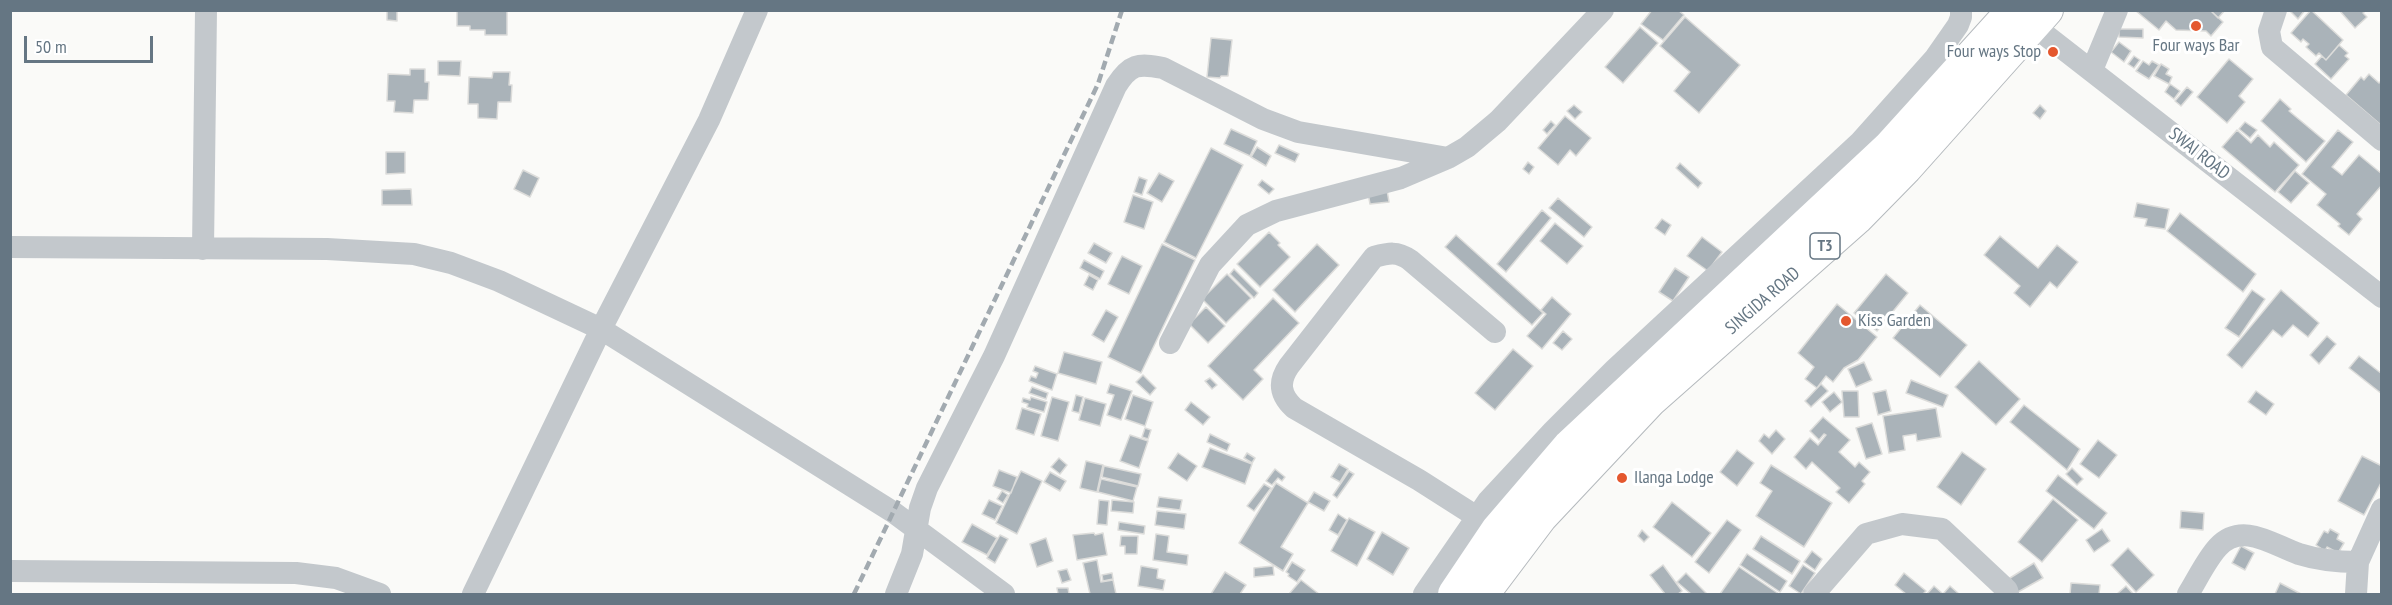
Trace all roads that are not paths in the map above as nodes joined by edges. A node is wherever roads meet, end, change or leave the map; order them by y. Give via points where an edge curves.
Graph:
1 (206, 10) edge
2 (757, 10) edge
3 (1603, 10) edge
4 (1961, 10) edge
5 (2117, 10) edge
6 (2276, 10) edge
7 (2027, 14) edge
8 (2092, 70) junction
9 (2382, 140) edge
10 (1448, 158) junction
11 (10, 247) edge
12 (203, 249) junction
13 (2382, 297) edge
14 (601, 329) junction
15 (1495, 332) dead end
16 (1170, 343) dead end
17 (2382, 509) edge
18 (1487, 523) junction
19 (916, 528) junction
20 (2358, 562) junction
21 (10, 571) edge
22 (380, 594) edge
23 (473, 594) edge
24 (896, 594) edge
25 (1004, 594) edge
26 (1424, 594) edge
27 (1454, 594) edge
28 (1483, 594) edge
29 (1814, 594) edge
30 (2008, 594) edge
31 (2188, 594) edge
32 (2356, 594) edge

1 - 12 street
2 - 14 street via 708,120
3 - 10 street via 1498,121
4 - 18 street via 1958,25 1935,58 1860,142 1553,430 1488,501
5 - 8 street
6 - 9 street via 2269,31 2272,48
7 - 8 street, SWAI ROAD
7 - 18 highway, SINGIDA ROAD / T3
7 - 28 highway, SINGIDA ROAD / T3 via 1906,168 1857,218 1650,401 1541,517
8 - 13 street, SWAI ROAD
10 - 16 street via 1401,178 1276,211 1247,225 1210,265
10 - 19 street via 1298,132 1263,119 1163,68 1134,66 1125,71 994,356 927,488
11 - 12 street
12 - 14 street via 414,254 451,262 500,281
14 - 19 street
14 - 23 street
15 - 18 street via 1400,253 1374,257 1282,376 1281,390 1294,408
17 - 20 street
18 - 26 street
18 - 27 highway, SINGIDA ROAD / T3
19 - 24 street via 912,554
19 - 25 street
20 - 31 street via 2299,554 2264,538 2233,536 2218,547
20 - 32 street
21 - 22 street via 296,573 336,578
29 - 30 street via 1866,534 1902,524 1942,529

